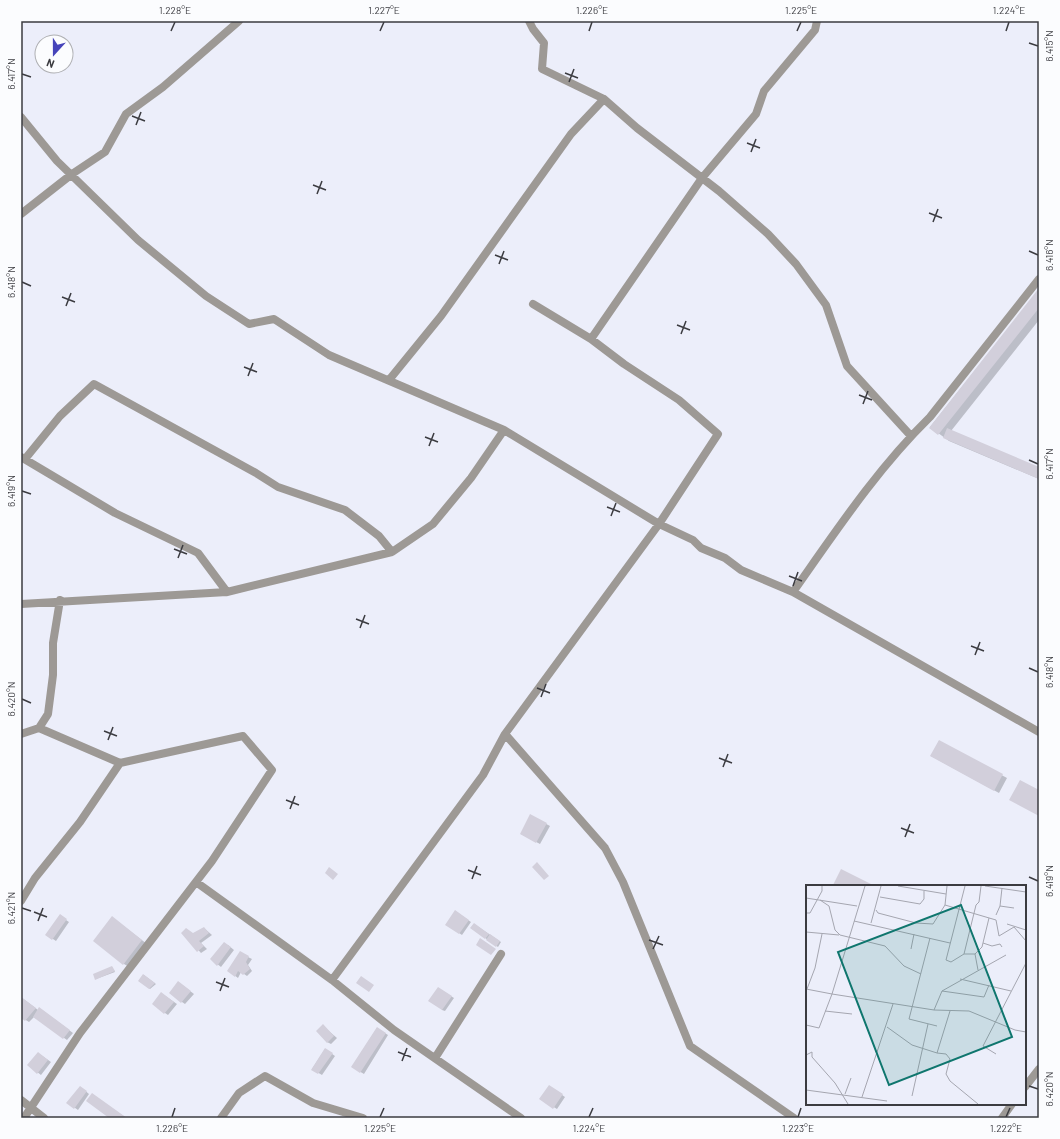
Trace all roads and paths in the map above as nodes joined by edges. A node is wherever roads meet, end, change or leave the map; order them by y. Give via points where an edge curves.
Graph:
1 (239, 21) edge
2 (529, 21) edge
3 (817, 21) edge
4 (604, 99) junction
5 (21, 117) edge
6 (72, 174) junction
7 (702, 178) junction
8 (21, 214) edge
9 (1039, 279) edge
10 (533, 304) dead end
11 (591, 339) junction
12 (388, 380) junction
13 (504, 430) junction
14 (911, 436) junction
15 (23, 458) edge
16 (659, 524) junction
17 (392, 552) junction
18 (227, 592) junction
19 (793, 592) junction
20 (60, 600) junction
21 (21, 604) edge
22 (39, 728) junction
23 (1039, 732) edge
24 (21, 734) edge
25 (505, 734) junction
26 (120, 763) junction
27 (196, 882) junction
28 (21, 901) edge
29 (501, 954) dead end
30 (332, 980) junction
31 (435, 1058) junction
32 (1039, 1069) edge
33 (1026, 1086) edge
34 (21, 1100) edge
35 (1011, 1105) edge
36 (32, 1107) junction
37 (24, 1118) edge
38 (44, 1118) edge
39 (221, 1118) edge
40 (363, 1118) edge
41 (521, 1118) edge
42 (794, 1118) edge
43 (1002, 1118) edge

1 - 6 street via 163,87 126,114 105,152
2 - 4 street via 544,43 542,69
3 - 7 street via 814,30 764,91 756,114
4 - 7 street
4 - 12 street via 571,134 441,316
5 - 6 street via 57,161
6 - 8 street
6 - 12 street via 138,240 206,296 248,324 274,319 329,355
7 - 11 street
7 - 14 street via 768,234 796,264 826,305 847,366
9 - 14 street via 930,417
10 - 11 street
11 - 16 street via 679,400 718,434
12 - 13 street
13 - 16 street
13 - 17 street via 471,478 433,524
14 - 19 street via 872,482
15 - 17 street via 60,416 94,384 278,487 345,510 379,536
15 - 18 street via 115,513 198,554
16 - 19 street via 693,540 702,548 725,558 741,570
16 - 25 street
17 - 18 street
18 - 20 street
19 - 23 street
20 - 21 street
20 - 22 street via 53,643 53,675 48,714
22 - 24 street
22 - 26 street
25 - 30 street via 483,775
25 - 42 street via 605,848 623,882 690,1046
26 - 27 street via 243,736 272,770
26 - 28 street via 80,822 35,878
27 - 30 street
27 - 36 street via 80,1033
29 - 31 street
30 - 31 street via 394,1030
31 - 41 street
32 - 33 street
34 - 36 street
35 - 43 street
36 - 37 street
36 - 38 street
39 - 40 street via 239,1093 265,1076 313,1103

